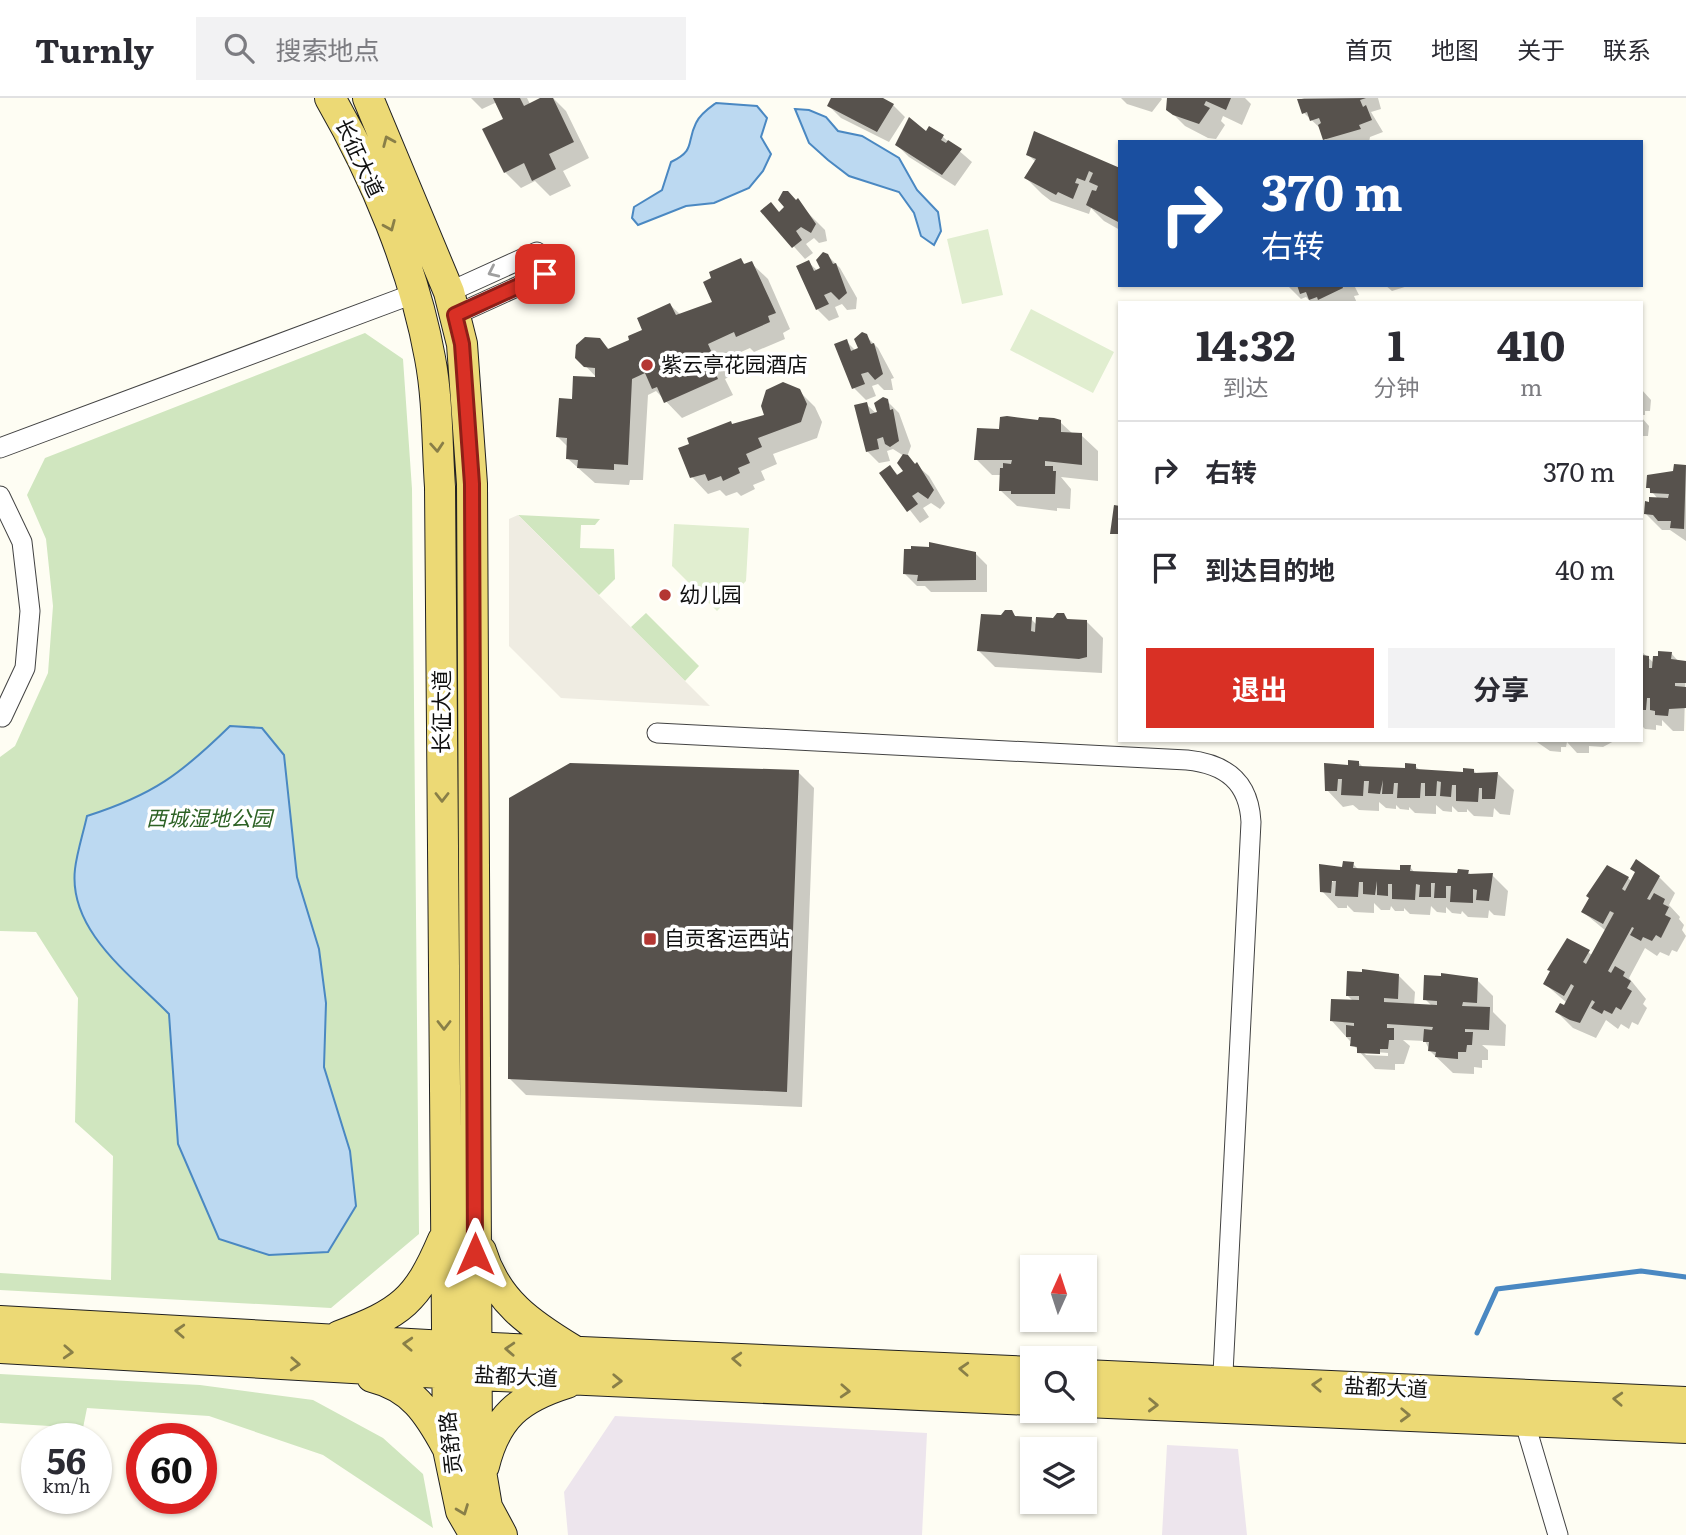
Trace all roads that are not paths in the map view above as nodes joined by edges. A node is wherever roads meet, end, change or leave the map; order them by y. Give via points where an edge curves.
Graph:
1 (330, 98) edge
2 (368, 98) edge
3 (537, 252) dead end
4 (545, 274) dead end
5 (413, 294) junction
6 (452, 304) junction
7 (0, 449) edge
8 (0, 496) edge
9 (2, 717) dead end
10 (657, 733) dead end
11 (475, 1231) junction
12 (446, 1233) junction
13 (0, 1321) edge
14 (0, 1348) edge
15 (331, 1353) junction
16 (461, 1360) junction
17 (577, 1366) junction
18 (1020, 1372) edge
19 (1097, 1377) edge
20 (1222, 1394) junction
21 (1020, 1399) edge
22 (1097, 1401) edge
23 (1686, 1402) edge
24 (1524, 1420) junction
25 (1686, 1428) edge
26 (448, 1450) junction
27 (482, 1477) junction
28 (475, 1535) edge
29 (502, 1535) edge
30 (1558, 1535) edge

1 -> 5 main road, 长征大道 via 394,237
6 -> 2 main road, 长征大道
3 -> 6 street
4 - 6 street
5 - 7 street
5 -> 12 main road, 长征大道 via 430,359 440,487
6 - 11 main road, 长征大道 via 462,344 472,484
8 - 9 street via 22,542 30,611 25,667
10 - 20 street via 1187,760 1207,762 1234,777 1250,804 1251,822
11 - 16 main road, 长征大道
11 - 17 main road via 497,1290
12 - 15 main road via 416,1292 399,1310
12 - 16 main road, 长征大道
15 -> 13 main road, 盐都大道
14 -> 15 main road, 盐都大道
15 - 16 main road, 盐都大道
15 - 26 main road via 414,1396
16 - 17 main road, 盐都大道
16 - 26 main road, 贡舒路
16 - 27 main road, 贡舒路
18 -> 17 main road, 盐都大道
17 -> 21 main road, 盐都大道
17 - 27 main road via 510,1413 491,1437
19 - 20 main road, 盐都大道
22 -> 20 main road, 盐都大道
23 -> 20 main road, 盐都大道
20 -> 24 main road, 盐都大道
24 - 25 main road, 盐都大道
24 - 30 street
26 -> 28 main road, 贡舒路 via 461,1511
27 - 29 main road, 贡舒路 via 487,1507

